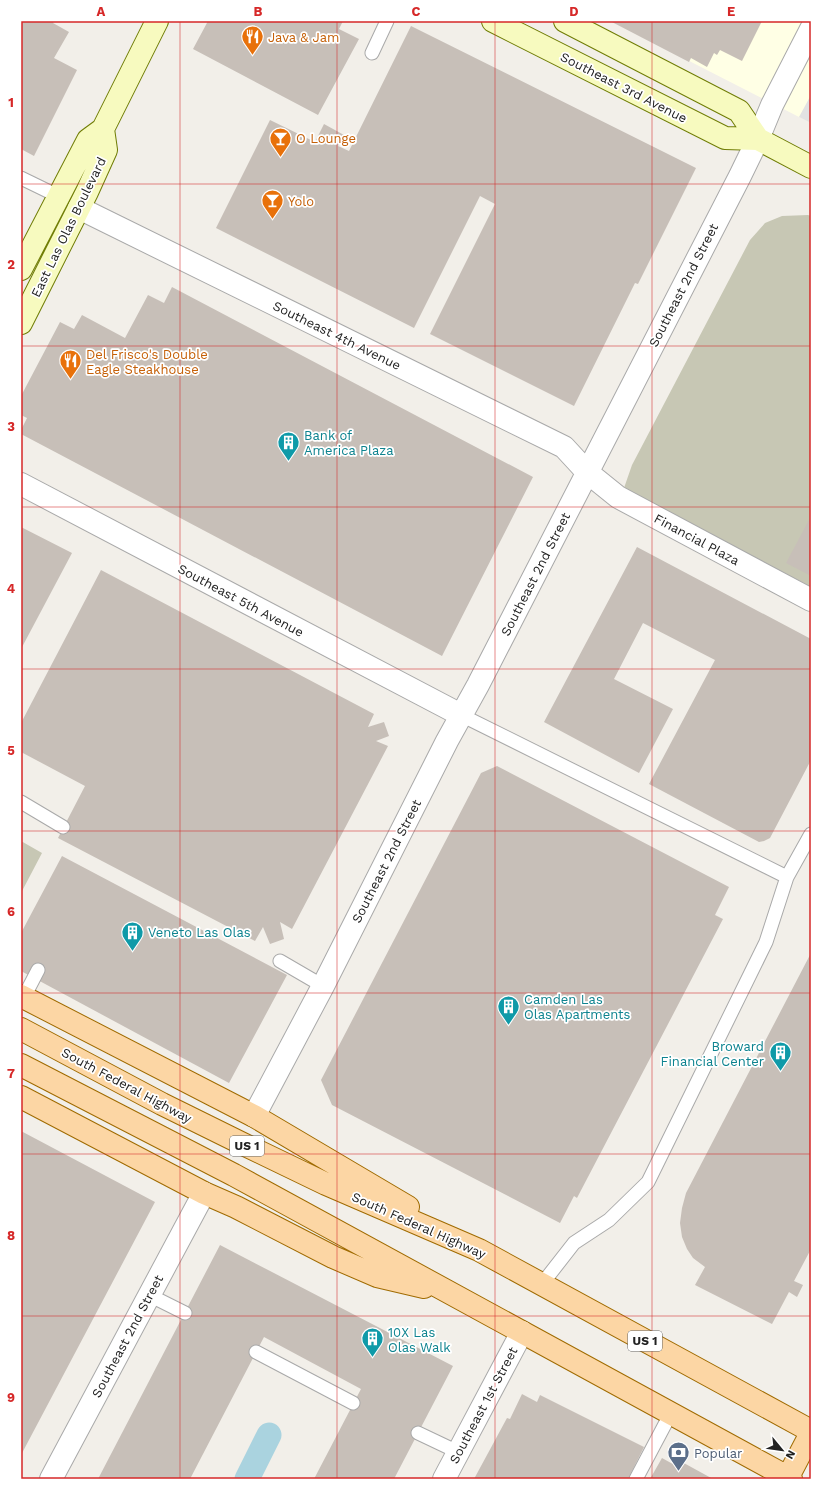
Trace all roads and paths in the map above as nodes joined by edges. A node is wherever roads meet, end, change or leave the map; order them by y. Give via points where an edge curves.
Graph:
1 (157, 21) edge
2 (388, 21) edge
3 (493, 21) edge
4 (564, 21) edge
5 (811, 29) edge
6 (372, 53) dead end
7 (103, 129) junction
8 (758, 139) junction
9 (811, 167) edge
10 (21, 178) edge
11 (58, 196) junction
12 (79, 208) junction
13 (21, 269) edge
14 (21, 323) edge
15 (587, 472) junction
16 (21, 484) edge
17 (811, 600) edge
18 (461, 715) junction
19 (21, 802) edge
20 (63, 827) dead end
21 (811, 834) edge
22 (787, 877) junction
23 (280, 961) dead end
24 (38, 970) dead end
25 (323, 986) junction
26 (22, 996) edge
27 (21, 1029) edge
28 (21, 1064) edge
29 (21, 1097) edge
30 (254, 1116) junction
31 (204, 1193) junction
32 (479, 1250) junction
33 (542, 1284) junction
34 (450, 1293) junction
35 (150, 1295) junction
36 (185, 1313) dead end
37 (522, 1332) junction
38 (256, 1352) dead end
39 (353, 1403) dead end
40 (671, 1413) junction
41 (811, 1432) edge
42 (418, 1433) dead end
43 (458, 1452) junction
44 (788, 1478) edge
45 (51, 1479) edge
46 (444, 1479) edge
47 (636, 1479) edge

1 - 7 main road, East Las Olas Boulevard
2 - 6 lane
3 - 8 main road, Southeast 3rd Avenue via 725,138
4 - 8 main road, Southeast 3rd Avenue via 739,110
5 - 8 street, Southeast 2nd Street via 772,105
7 - 11 main road, East Las Olas Boulevard via 88,140
7 - 12 main road, East Las Olas Boulevard via 106,150
8 - 9 main road, Southeast 3rd Avenue
8 - 15 street, Southeast 2nd Street
10 - 11 lane
11 - 13 main road, East Las Olas Boulevard
12 - 14 main road, East Las Olas Boulevard
12 - 15 street, Southeast 4th Avenue via 564,447
15 - 17 street, Financial Plaza via 618,497
15 - 18 street, Southeast 2nd Street
16 - 18 street, Southeast 5th Avenue
18 - 22 lane
18 - 25 street, Southeast 2nd Street
19 - 20 lane
21 - 22 lane
22 - 33 lane via 766,942 648,1182 609,1220 574,1243
23 - 25 lane
24 - 26 lane
25 - 30 street, Southeast 2nd Street
26 - 30 main road
27 - 32 main road, South Federal Highway / US 1 via 243,1144 326,1184
28 - 34 main road, US 1 via 234,1175
29 - 31 main road
30 - 32 main road
31 - 34 main road via 377,1276
31 - 35 street, Southeast 2nd Street
32 - 33 main road, South Federal Highway / US 1
33 - 41 main road, South Federal Highway / US 1
34 - 37 main road, US 1
35 - 36 lane
35 - 45 street, Southeast 2nd Street
37 - 40 main road, US 1
37 - 43 street, Southeast 1st Street
38 - 39 lane
40 - 44 main road, US 1
40 - 47 lane
41 - 44 main road
42 - 43 lane
43 - 46 street, Southeast 1st Street

